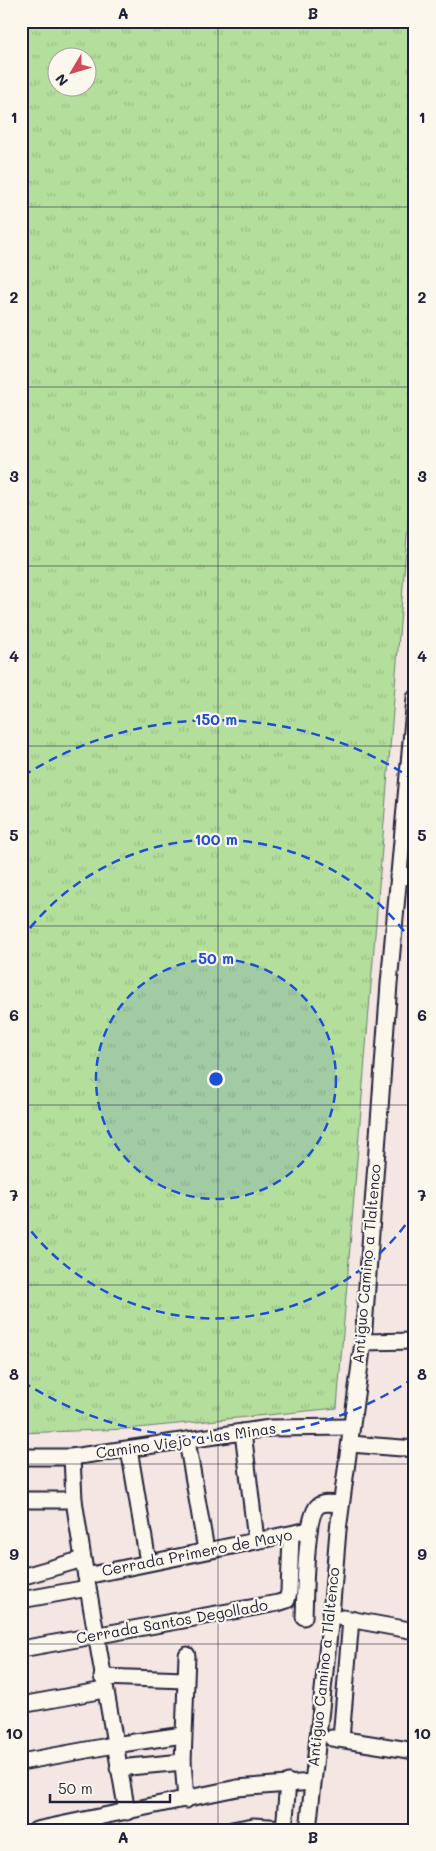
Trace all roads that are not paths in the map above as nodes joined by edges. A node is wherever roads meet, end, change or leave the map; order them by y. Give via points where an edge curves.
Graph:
1 (415, 698) edge
2 (415, 876) edge
3 (398, 877) junction
4 (415, 1341) edge
5 (363, 1342) junction
6 (351, 1427) junction
7 (243, 1432) junction
8 (187, 1440) junction
9 (350, 1444) junction
10 (129, 1449) junction
11 (415, 1449) edge
12 (21, 1457) edge
13 (72, 1457) junction
14 (21, 1500) edge
15 (74, 1500) junction
16 (341, 1504) junction
17 (309, 1530) junction
18 (291, 1535) junction
19 (256, 1540) junction
20 (206, 1550) junction
21 (83, 1560) junction
22 (148, 1562) junction
23 (21, 1577) edge
24 (87, 1582) junction
25 (21, 1600) edge
26 (331, 1616) junction
27 (304, 1617) dead end
28 (351, 1619) junction
29 (415, 1631) edge
30 (96, 1636) junction
31 (21, 1649) edge
32 (187, 1655) dead end
33 (185, 1680) junction
34 (103, 1684) junction
35 (21, 1705) edge
36 (183, 1735) junction
37 (318, 1738) junction
38 (341, 1739) junction
39 (114, 1744) junction
40 (415, 1751) edge
41 (21, 1762) edge
42 (183, 1762) junction
43 (118, 1768) junction
44 (288, 1782) junction
45 (312, 1782) junction
46 (186, 1800) junction
47 (127, 1812) junction
48 (94, 1824) edge
49 (284, 1829) edge
50 (36, 1830) edge
51 (232, 1830) edge
52 (308, 1830) edge

1 - 3 street, Antiguo Camino a Tlaltenco
2 - 3 street
3 - 5 street, Antiguo Camino a Tlaltenco
4 - 5 street
5 - 6 street, Antiguo Camino a Tlaltenco
6 - 7 street, Camino Viejo a las Minas via 270,1428
6 - 9 street, Antiguo Camino a Tlaltenco
7 - 8 street, Camino Viejo a las Minas
7 - 19 street
8 - 10 street, Camino Viejo a las Minas
8 - 20 street
9 - 11 street
9 - 16 street, Antiguo Camino a Tlaltenco
10 - 13 street, Camino Viejo a las Minas
10 - 22 street
12 - 13 street, Camino Viejo a las Minas
13 - 15 street
14 - 15 street
15 - 21 street
16 - 17 street via 318,1506 312,1514
16 - 26 street, Antiguo Camino a Tlaltenco
17 - 18 street, Cerrada Primero de Mayo
17 - 27 street
18 - 19 street, Cerrada Primero de Mayo
18 - 30 street, Cerrada Santos Degollado via 287,1600
19 - 20 street, Cerrada Primero de Mayo
20 - 22 street, Cerrada Primero de Mayo
21 - 23 street
21 - 24 street
22 - 24 street, Cerrada Primero de Mayo
24 - 25 street, Cerrada Primero de Mayo
24 - 30 street
26 - 28 street
26 - 37 street, Antiguo Camino a Tlaltenco
28 - 29 street
28 - 38 street
30 - 31 street, Cerrada Santos Degollado
30 - 34 street
32 - 33 street
33 - 34 street
33 - 36 street
34 - 35 street
34 - 39 street
36 - 39 street
36 - 42 street
37 - 38 street
37 - 45 street, Antiguo Camino a Tlaltenco
38 - 40 street
39 - 41 street
39 - 43 street
42 - 43 street
42 - 46 street
43 - 47 street
44 - 45 street
44 - 46 street via 237,1788
44 - 49 street
45 - 52 street, Antiguo Camino a Tlaltenco
46 - 47 street
47 - 48 street
48 - 50 street
49 - 51 street via 253,1826

